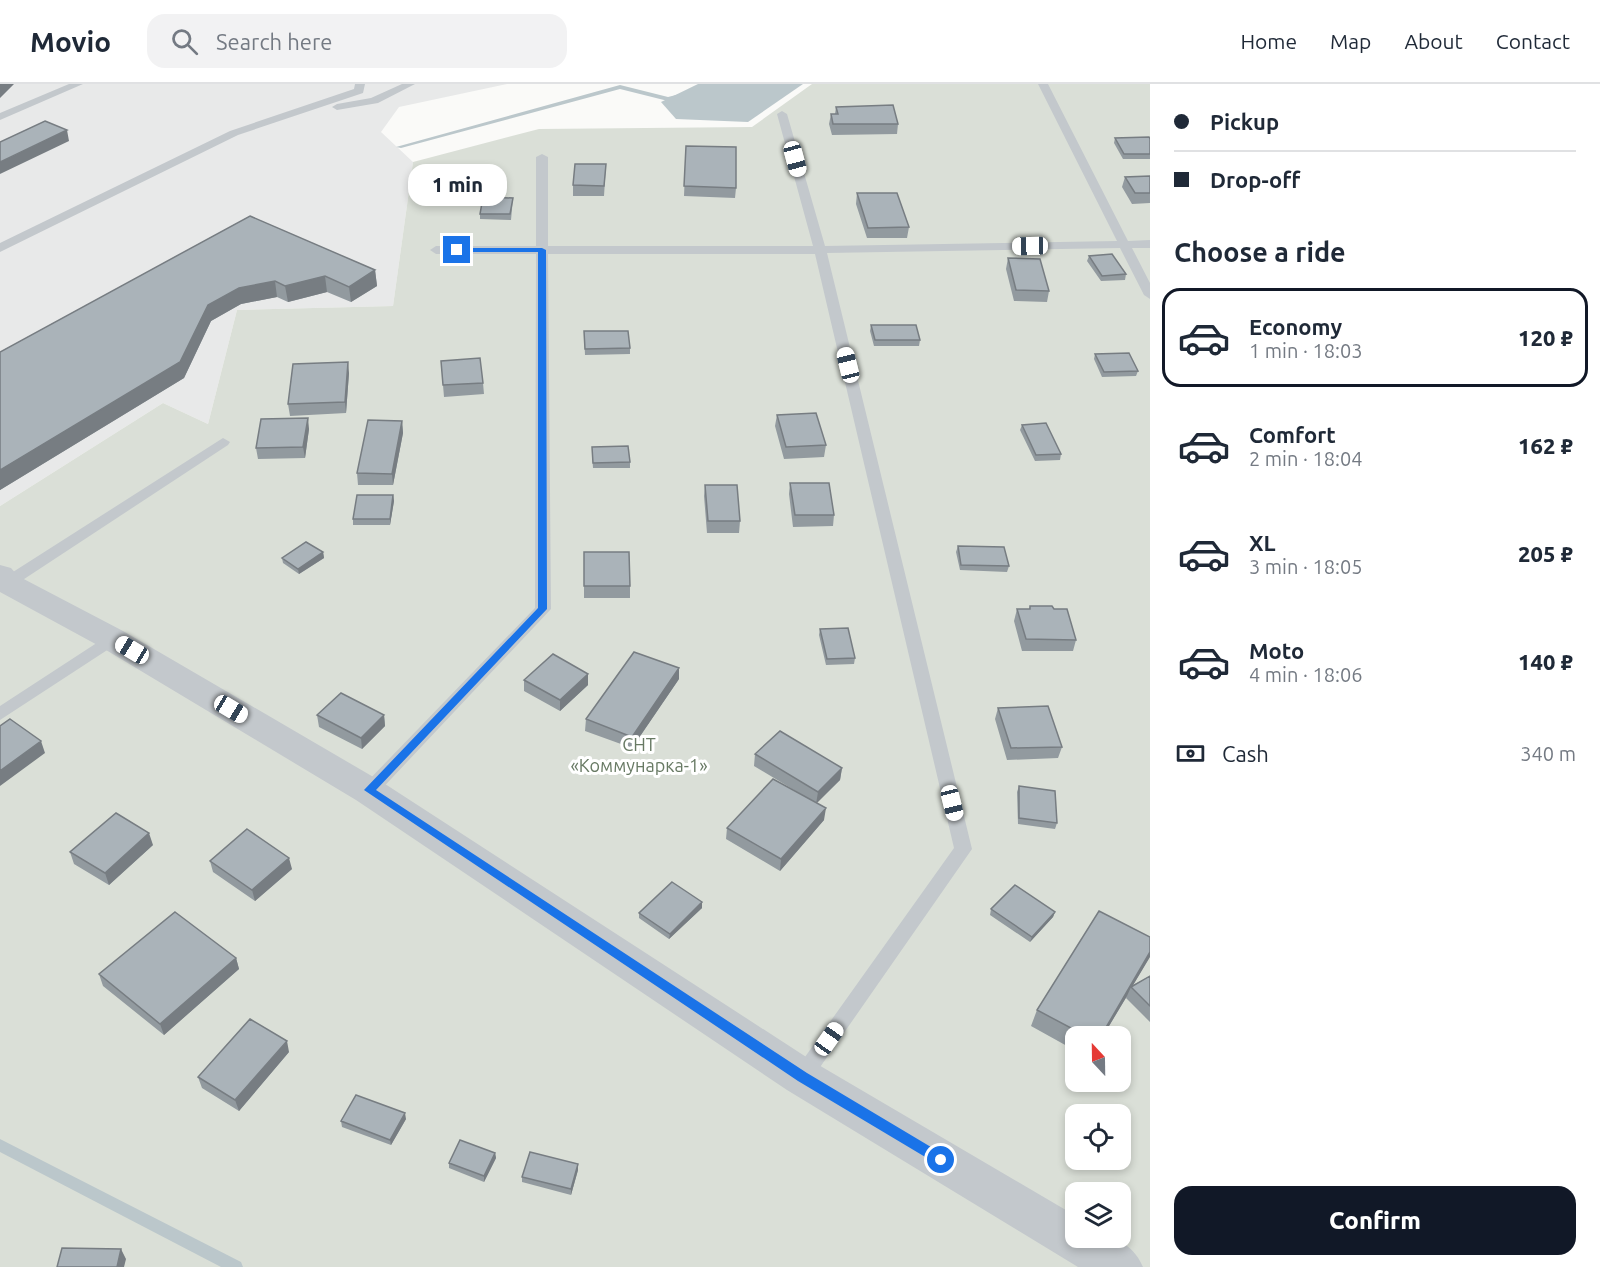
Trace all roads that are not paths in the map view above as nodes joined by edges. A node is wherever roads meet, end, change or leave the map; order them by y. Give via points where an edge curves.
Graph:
1 (78, 84) edge
2 (360, 84) edge
3 (410, 84) edge
4 (1043, 84) edge
5 (782, 114) dead end
6 (285, 116) junction
7 (0, 117) edge
8 (542, 158) dead end
9 (1124, 244) junction
10 (1150, 244) edge
11 (0, 248) edge
12 (436, 250) dead end
13 (542, 250) junction
14 (820, 250) junction
15 (1150, 295) edge
16 (223, 442) dead end
17 (3, 579) edge
18 (112, 639) junction
19 (0, 714) edge
20 (369, 790) junction
21 (802, 1077) junction
22 (1120, 1267) edge

1 - 7 lane
2 - 6 lane via 359,91
3 - 6 lane via 374,101
4 - 9 lane
5 - 14 lane
6 - 11 lane via 234,133
8 - 13 lane
9 - 10 lane
9 - 14 lane
9 - 15 lane
12 - 13 lane
13 - 14 lane
13 - 20 lane via 543,609
14 - 21 lane via 963,849
16 - 17 lane
17 - 18 street
18 - 19 lane
18 - 20 street
20 - 21 street
21 - 22 street

